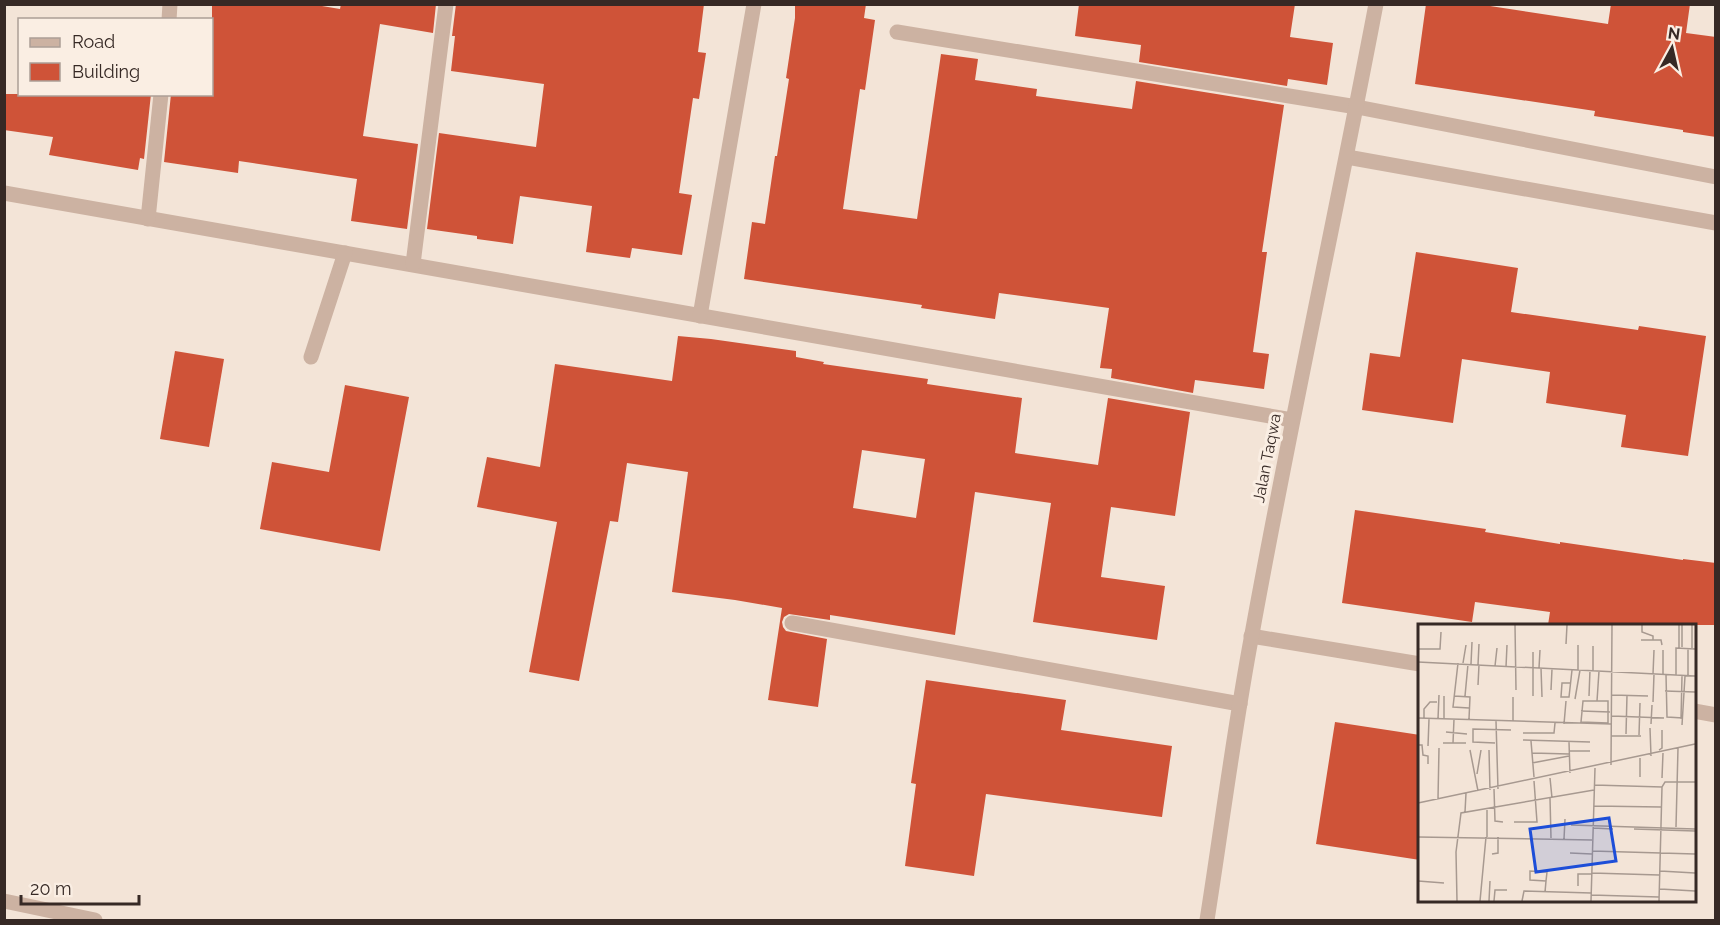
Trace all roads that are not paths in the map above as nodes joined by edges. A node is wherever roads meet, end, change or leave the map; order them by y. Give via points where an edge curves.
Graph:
1 (446, 4) edge
2 (754, 4) edge
3 (1376, 4) edge
4 (897, 32) dead end
5 (161, 96) edge
6 (1357, 107) junction
7 (1347, 157) junction
8 (1716, 177) edge
9 (4, 193) edge
10 (148, 219) junction
11 (1716, 223) edge
12 (345, 253) junction
13 (413, 264) junction
14 (700, 316) junction
15 (311, 357) dead end
16 (1292, 420) junction
17 (792, 623) dead end
18 (1251, 636) junction
19 (1418, 664) edge
20 (1240, 704) junction
21 (1696, 711) edge
22 (1716, 715) edge
23 (4, 901) edge
24 (95, 921) edge
25 (1207, 921) edge

1 - 13 street
2 - 14 street
3 - 6 street, Jalan Taqwa
4 - 6 street
5 - 10 street
6 - 7 street, Jalan Taqwa
6 - 8 street
7 - 11 street
7 - 16 street, Jalan Taqwa
9 - 10 street
10 - 12 street
12 - 13 street
12 - 15 street
13 - 14 street
14 - 16 street
16 - 18 street, Jalan Taqwa
17 - 20 street
18 - 19 street
18 - 20 street, Jalan Taqwa
20 - 25 street, Jalan Taqwa
21 - 22 street
23 - 24 street

